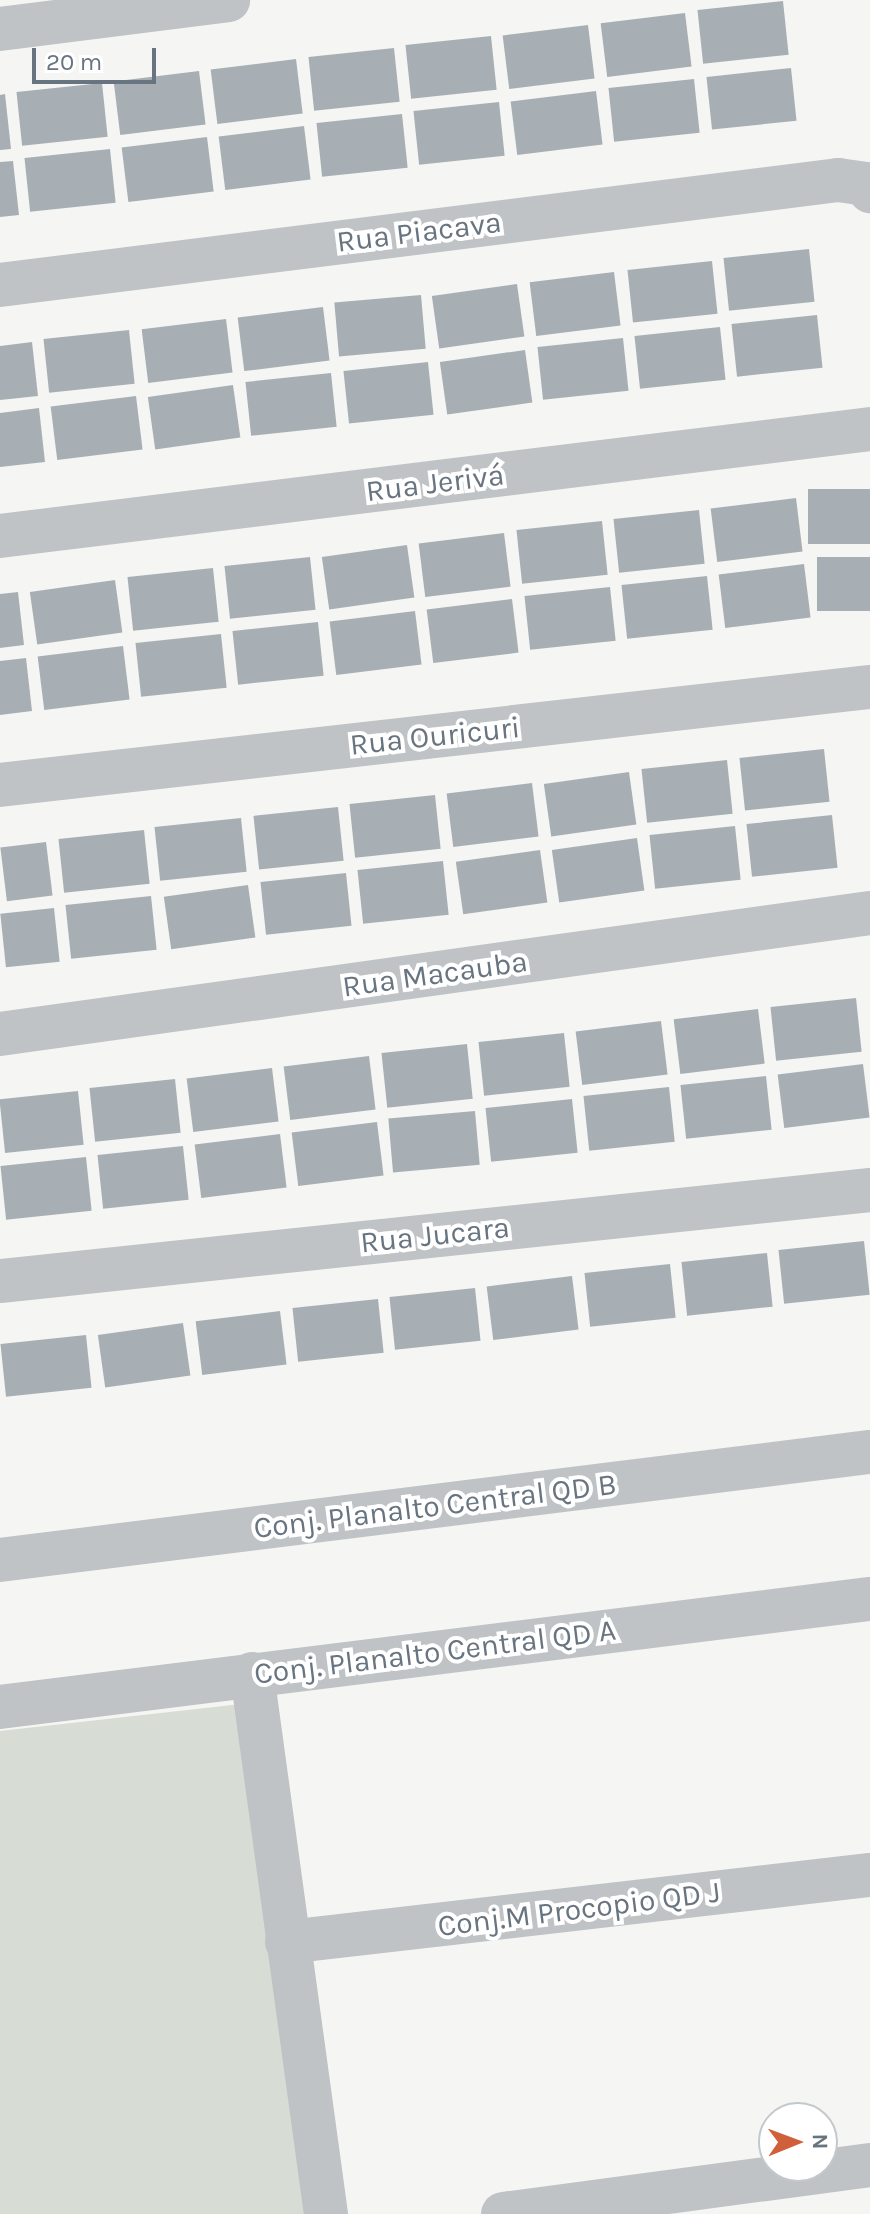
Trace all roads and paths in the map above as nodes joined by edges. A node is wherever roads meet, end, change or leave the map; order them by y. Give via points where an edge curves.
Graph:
1 (228, 0) edge
2 (0, 29) edge
3 (854, 185) edge
4 (0, 285) edge
5 (870, 429) edge
6 (0, 536) edge
7 (870, 687) edge
8 (0, 785) edge
9 (870, 913) edge
10 (0, 1034) edge
11 (870, 1190) edge
12 (0, 1281) edge
13 (870, 1452) edge
14 (0, 1560) edge
15 (870, 1599) edge
16 (252, 1674) junction
17 (0, 1707) edge
18 (870, 1875) edge
19 (287, 1942) junction
20 (870, 2165) edge
21 (326, 2214) edge
22 (503, 2214) edge

1 - 2 street
3 - 4 street, Rua Piacava
5 - 6 street, Rua Jerivá
7 - 8 street, Rua Ouricuri
9 - 10 street, Rua Macauba
11 - 12 street, Rua Jucara
13 - 14 street, Conj. Planalto Central QD B
15 - 16 street, Conj. Planalto Central QD A
16 - 17 street, Conj. Planalto Central QD A
16 - 19 street
18 - 19 street, Conj.M Procopio QD J
19 - 21 street
20 - 22 street

